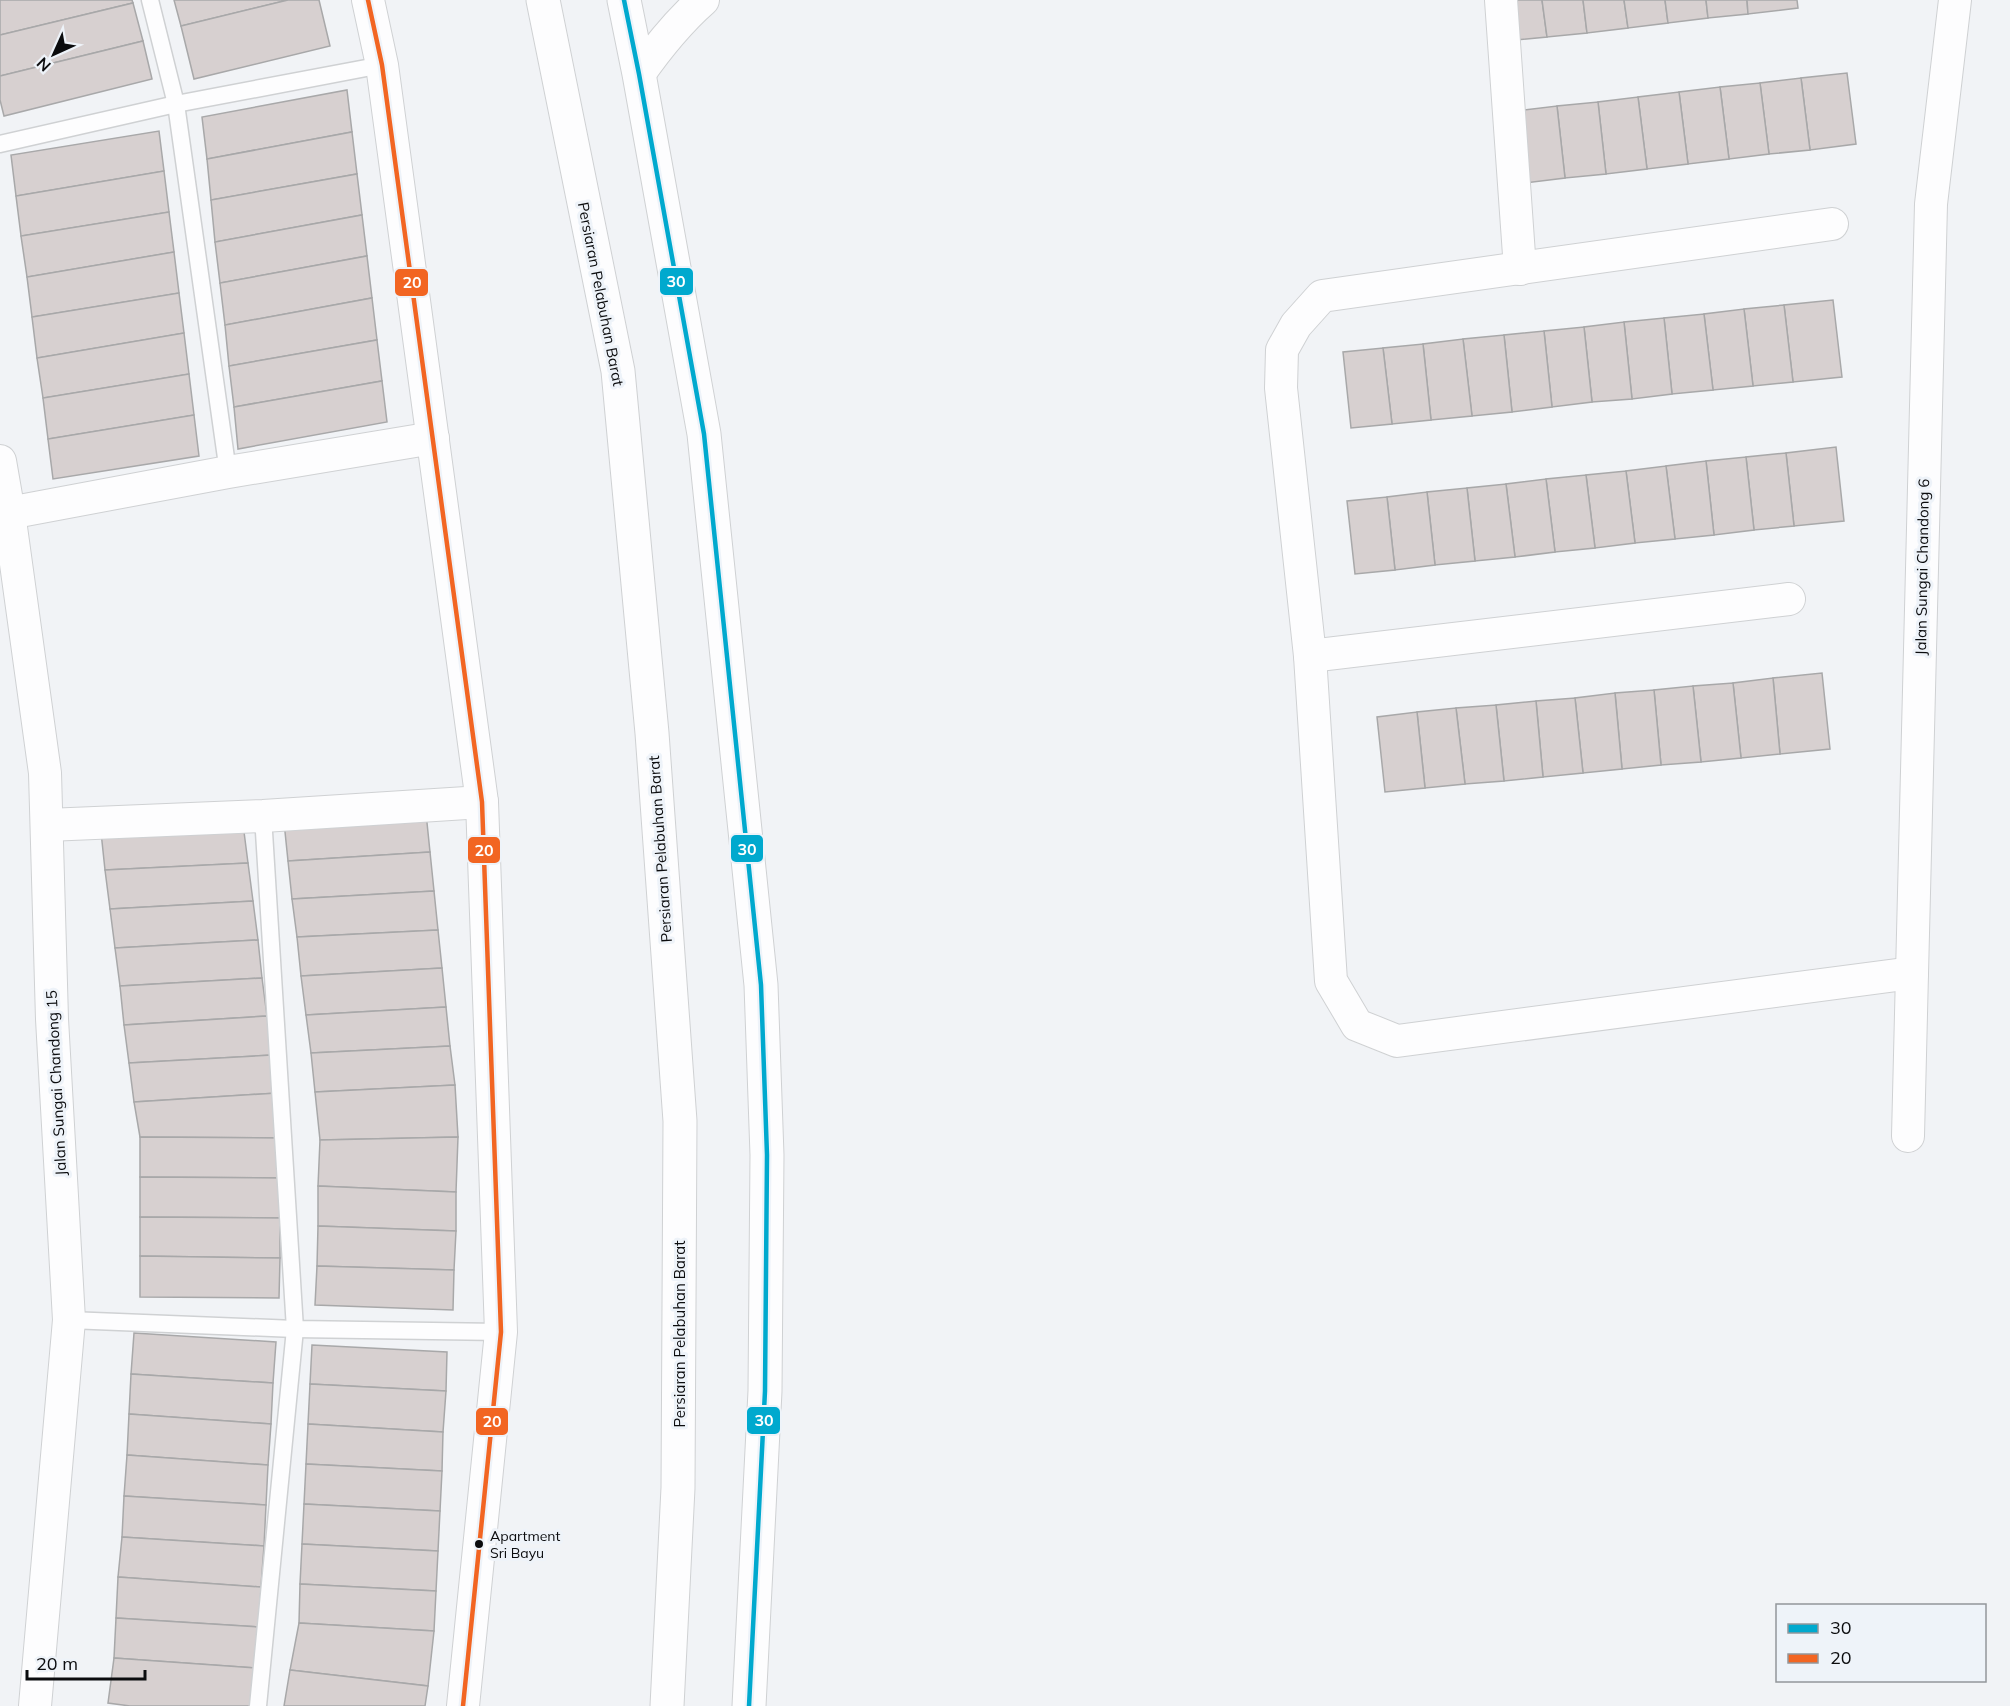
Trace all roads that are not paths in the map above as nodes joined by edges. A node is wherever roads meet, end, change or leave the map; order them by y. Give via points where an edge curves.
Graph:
1 (150, 0) edge
2 (368, 0) edge
3 (543, 0) edge
4 (624, 0) edge
5 (703, 0) edge
6 (1501, 0) edge
7 (1955, 0) edge
8 (382, 65) junction
9 (639, 75) junction
10 (176, 104) junction
11 (0, 144) edge
12 (1832, 224) dead end
13 (1520, 269) junction
14 (433, 438) junction
15 (0, 461) edge
16 (228, 472) junction
17 (9, 513) junction
18 (1789, 599) dead end
19 (1310, 656) junction
20 (482, 802) junction
21 (263, 816) junction
22 (47, 825) junction
23 (1912, 974) junction
24 (1908, 1136) dead end
25 (69, 1320) junction
26 (295, 1329) junction
27 (501, 1332) junction
28 (35, 1706) edge
29 (258, 1706) edge
30 (463, 1706) edge
31 (667, 1706) edge
32 (749, 1706) edge

1 - 10 lane
2 - 8 street
3 - 31 street, Persiaran Pelabuhan Barat via 618,371 653,745 680,1121 678,1488
4 - 9 street
5 - 9 street via 661,43
6 - 13 street
7 - 23 street, Jalan Sungai Chandong 6 via 1931,204
8 - 10 lane
8 - 14 street
9 - 32 street via 704,434 761,985 767,1155 765,1391
10 - 11 lane
10 - 16 lane
12 - 13 street
13 - 19 street via 1322,296 1296,325 1282,350 1281,388
14 - 16 street
14 - 20 street
15 - 17 street, Jalan Sungai Chandong 15
16 - 17 street
17 - 22 street, Jalan Sungai Chandong 15 via 45,773
18 - 19 street
19 - 23 street via 1331,981 1357,1025 1397,1041
20 - 21 street
20 - 27 street
21 - 22 street
21 - 26 lane
22 - 25 street, Jalan Sungai Chandong 15 via 52,1019
23 - 24 street, Jalan Sungai Chandong 6
25 - 26 lane
25 - 28 street, Jalan Sungai Chandong 15
26 - 27 lane
26 - 29 lane
27 - 30 street

